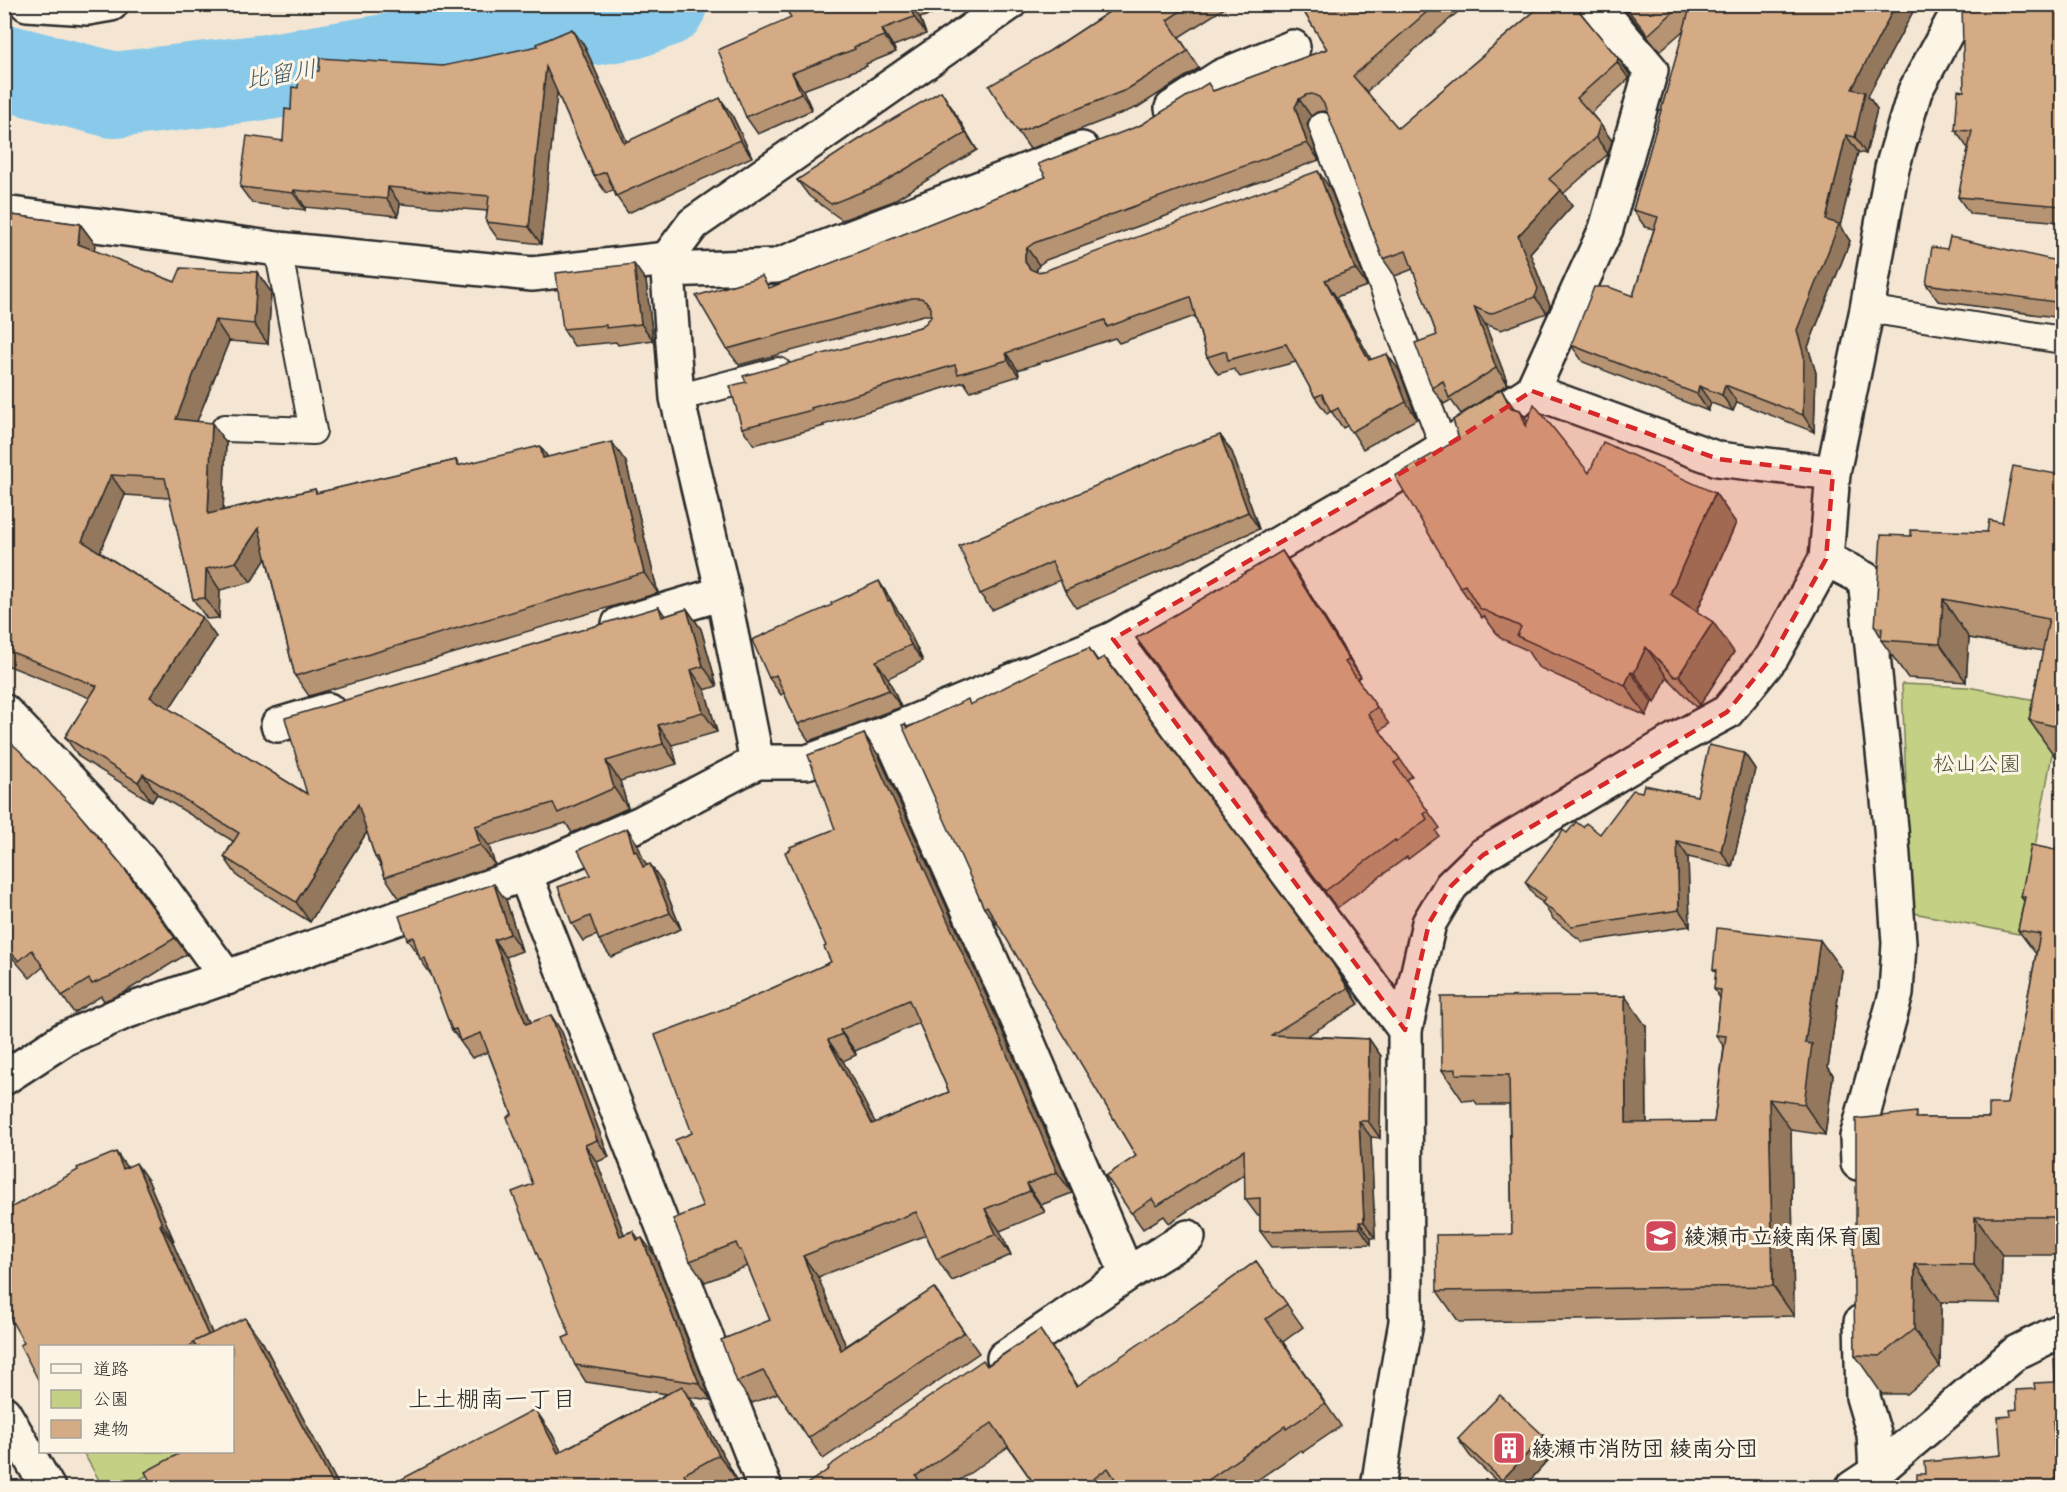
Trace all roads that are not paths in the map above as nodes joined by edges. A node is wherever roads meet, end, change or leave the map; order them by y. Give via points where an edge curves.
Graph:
1 (27, 4) edge
2 (111, 4) edge
3 (1009, 4) edge
4 (1595, 4) edge
5 (1962, 4) edge
6 (1293, 47) dead end
7 (1146, 124) edge
8 (1322, 126) edge
9 (1113, 137) edge
10 (4, 213) edge
11 (278, 249) junction
12 (667, 265) junction
13 (1867, 309) junction
14 (2062, 340) edge
15 (803, 364) edge
16 (1532, 391) junction
17 (677, 398) junction
18 (225, 428) dead end
19 (1444, 447) junction
20 (1833, 473) junction
21 (1826, 559) junction
22 (723, 593) junction
23 (586, 633) edge
24 (1113, 639) junction
25 (358, 701) edge
26 (4, 711) edge
27 (278, 725) dead end
28 (889, 732) junction
29 (757, 762) junction
30 (525, 874) junction
31 (227, 978) junction
32 (1405, 1030) junction
33 (4, 1078) edge
34 (1859, 1196) edge
35 (1188, 1237) dead end
36 (1127, 1274) junction
37 (1861, 1290) edge
38 (2062, 1330) edge
39 (981, 1374) edge
40 (4, 1413) edge
41 (1864, 1480) edge
42 (48, 1488) edge
43 (765, 1488) edge
44 (1378, 1488) edge

1 - 2 street via 88,8
3 - 12 street via 693,224
4 - 16 street via 1651,70 1606,229
5 - 13 street via 1912,102 1892,168
6 - 7 street via 1222,75
8 - 19 lane via 1327,173
9 - 12 street via 776,266
10 - 11 street
11 - 12 street via 532,274
11 - 18 lane via 313,431
12 - 17 street
13 - 14 lane
13 - 20 street
15 - 17 lane
16 - 19 street
16 - 20 street via 1718,459
17 - 22 street
19 - 24 street
20 - 21 street
21 - 32 street via 1772,657 1727,712 1483,855 1451,885 1429,923
21 - 34 street via 1865,579 1899,943 1896,994 1857,1137
22 - 23 street
22 - 29 street
24 - 28 street
24 - 32 street
25 - 27 street
26 - 31 street via 147,868
28 - 29 street via 807,762
28 - 36 street
29 - 30 street via 641,823
30 - 31 street
30 - 43 street
31 - 33 street via 125,1012 64,1038
32 - 44 street via 1406,1322
35 - 36 street
36 - 39 street
37 - 41 street via 1863,1397 1874,1434
38 - 41 street via 2017,1352
40 - 42 street

